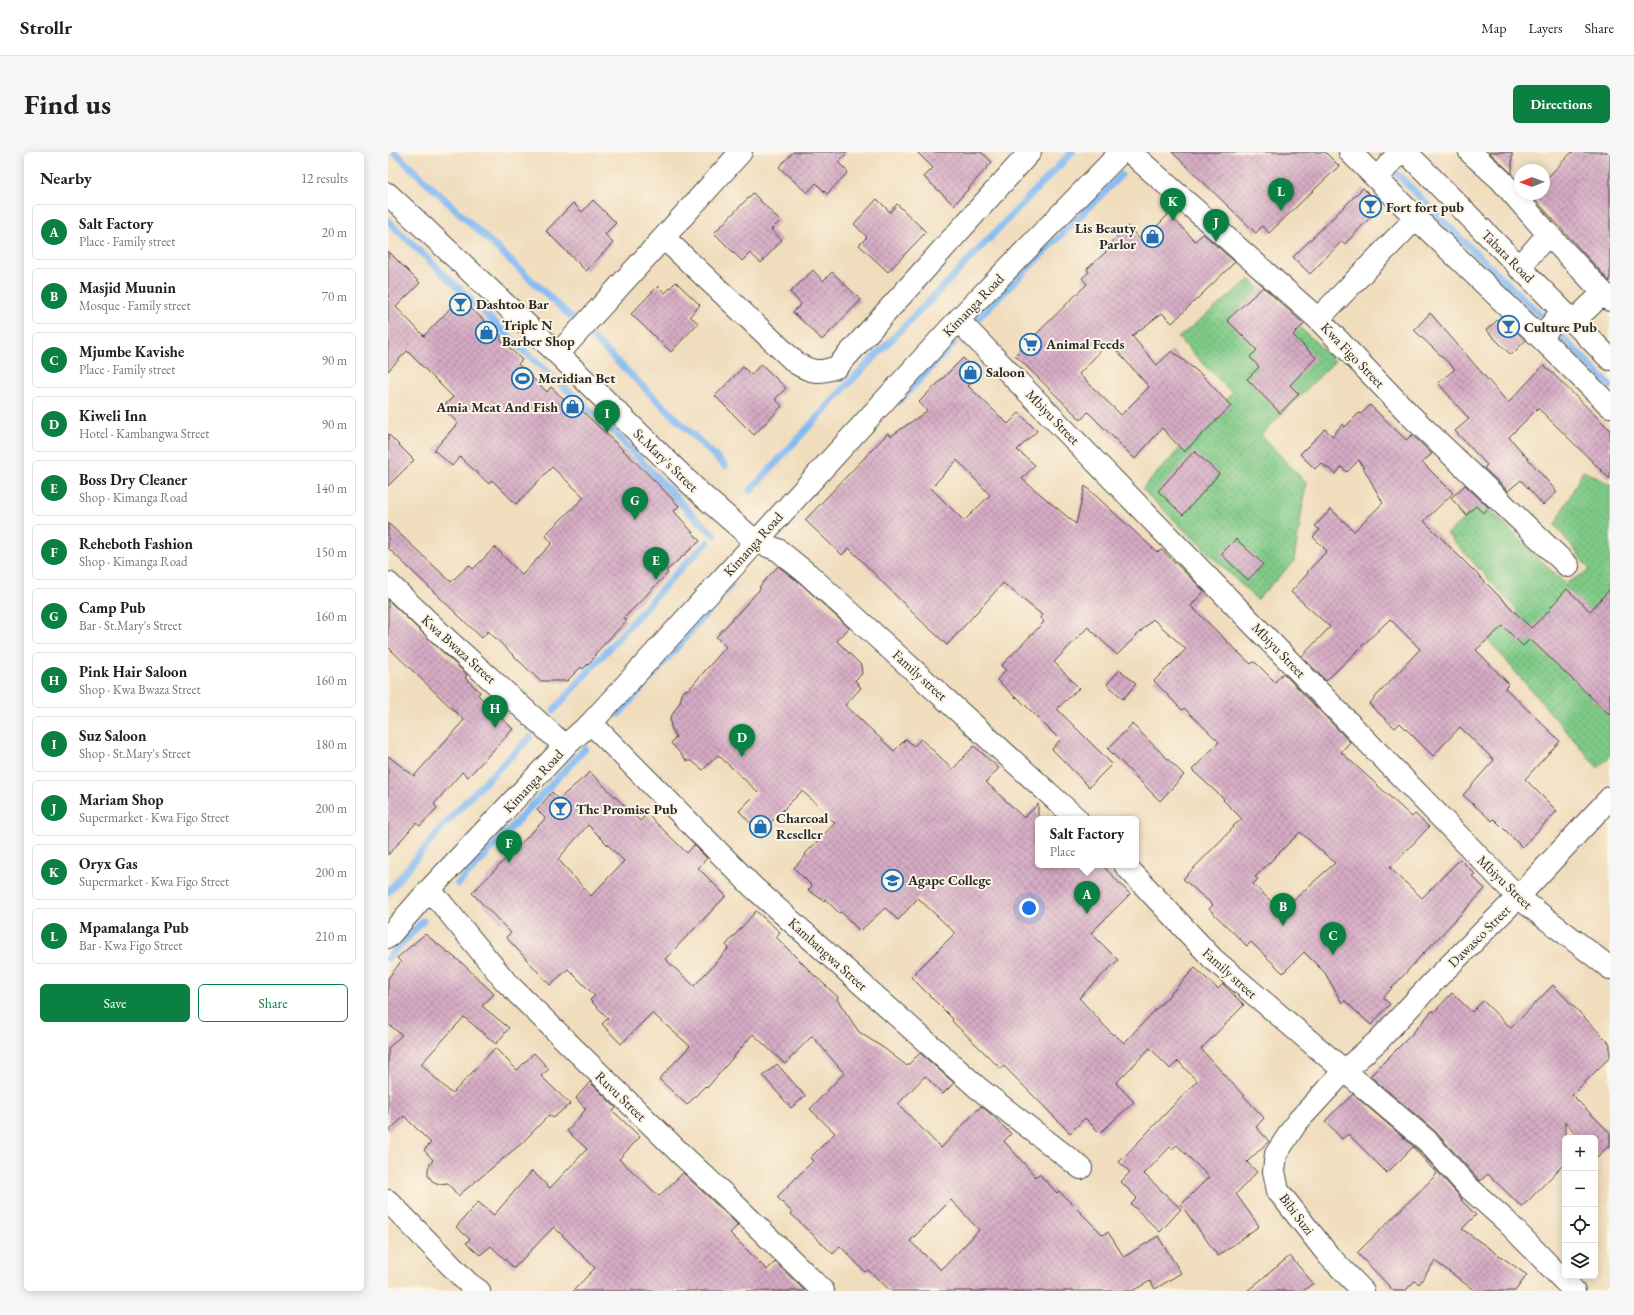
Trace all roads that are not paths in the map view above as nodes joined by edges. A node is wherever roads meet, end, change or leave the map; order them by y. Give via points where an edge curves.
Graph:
1 (741, 152) edge
2 (1030, 152) edge
3 (1121, 152) edge
4 (1130, 152) edge
5 (1350, 152) edge
6 (1399, 152) edge
7 (1406, 152) edge
8 (1470, 152) edge
9 (1377, 179) junction
10 (388, 194) edge
11 (1416, 218) junction
12 (1548, 234) junction
13 (664, 238) junction
14 (1519, 268) junction
15 (1607, 296) edge
16 (1567, 316) junction
17 (1318, 319) junction
18 (958, 320) junction
19 (1541, 338) junction
20 (558, 354) junction
21 (1610, 359) edge
22 (1610, 406) edge
23 (755, 541) junction
24 (1568, 566) dead end
25 (388, 583) edge
26 (591, 723) junction
27 (566, 746) junction
28 (1610, 798) edge
29 (1074, 816) edge
30 (1128, 868) edge
31 (429, 890) junction
32 (1518, 897) junction
33 (388, 936) edge
34 (1610, 968) edge
35 (1344, 1071) junction
36 (1081, 1168) dead end
37 (388, 1201) edge
38 (479, 1291) edge
39 (823, 1291) edge
40 (1363, 1291) edge
41 (1574, 1291) edge

1 - 13 street
2 - 13 street via 837,367 824,372 807,370 796,363
3 - 18 street, Kimanga Road
4 - 17 street, Kwa Figo Street
5 - 9 street
6 - 9 street
7 - 14 street, Tabata Road
8 - 12 street via 1501,180
9 - 11 street
10 - 20 street, St.Mary's Street
11 - 17 street
11 - 19 street
12 - 14 street
12 - 15 street
13 - 20 street
14 - 16 street, Tabata Road
15 - 16 street
16 - 19 street
16 - 21 street, Tabata Road
17 - 24 street, Kwa Figo Street via 1411,416
18 - 23 street, Kimanga Road
18 - 32 street, Mbiyu Street
19 - 22 street
20 - 23 street, St.Mary's Street via 702,496
23 - 26 street, Kimanga Road
23 - 29 street, Family street via 778,550 809,575
25 - 27 street, Kwa Bwaza Street
26 - 27 street, Kimanga Road
26 - 36 street, Kambangwa Street via 753,887 978,1088
27 - 31 street, Kimanga Road
28 - 32 street, Dawasco Street
30 - 35 street, Family street via 1213,959
31 - 33 street, Kimanga Road
31 - 39 street, Ruvu Street via 506,982 664,1139
32 - 34 street, Mbiyu Street
32 - 35 street, Dawasco Street via 1379,1040
35 - 40 street, Bibi Suzi via 1297,1122 1276,1154 1274,1171 1278,1191 1329,1256
35 - 41 street, Family street via 1427,1141 1468,1187 1506,1221
37 - 38 street via 468,1283

